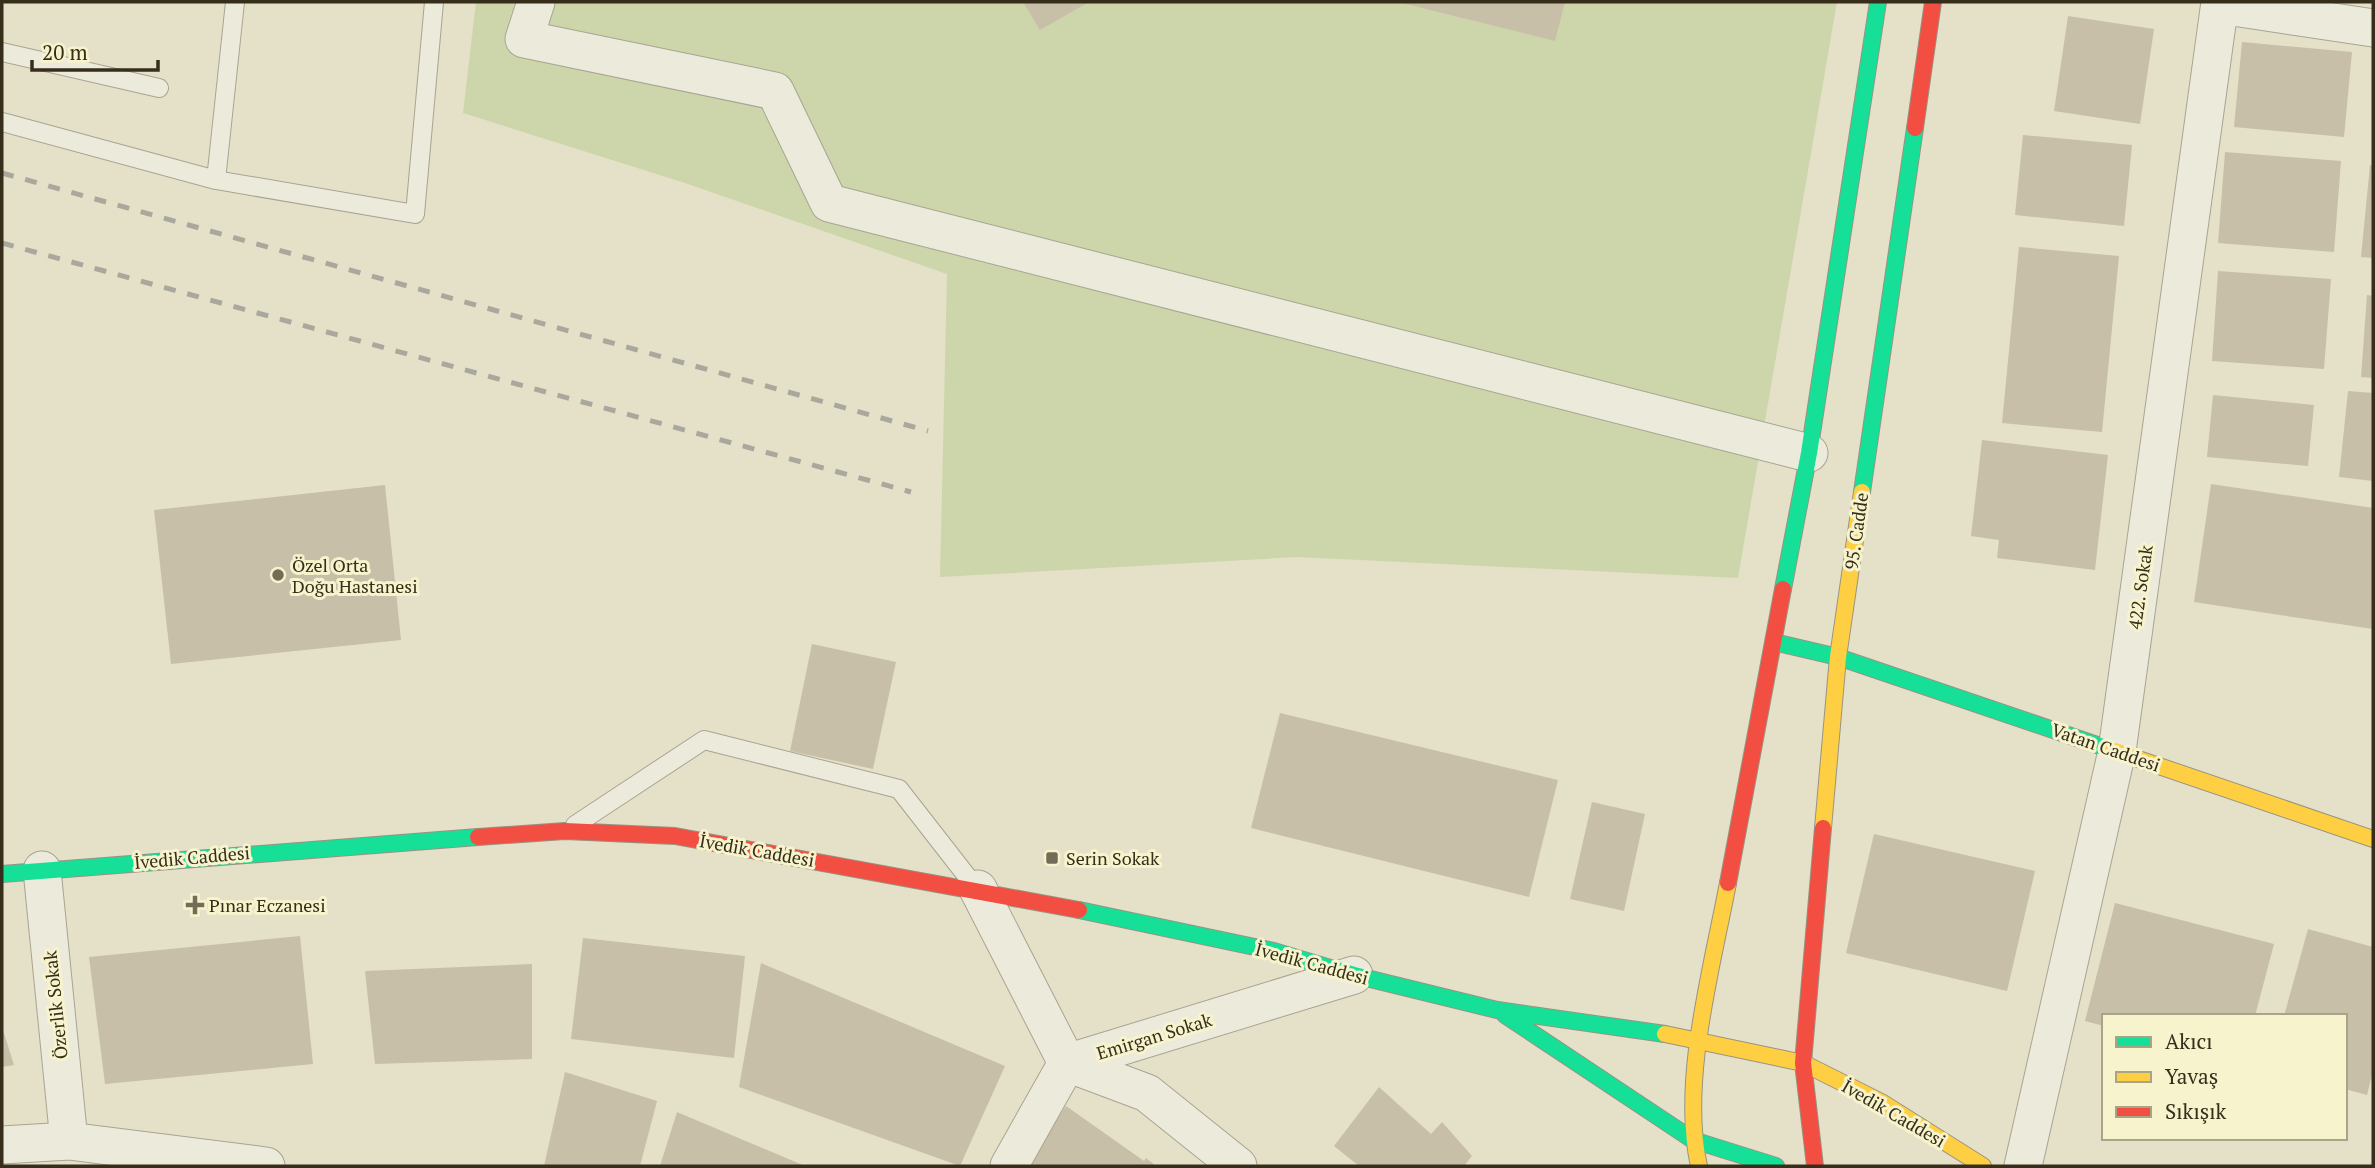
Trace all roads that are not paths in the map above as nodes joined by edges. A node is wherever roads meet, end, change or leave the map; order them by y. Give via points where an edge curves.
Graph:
1 (235, 2) edge
2 (434, 2) edge
3 (536, 2) edge
4 (1878, 2) edge
5 (1933, 2) edge
6 (2220, 3) edge
7 (2373, 28) edge
8 (2, 52) edge
9 (159, 88) dead end
10 (2, 122) edge
11 (216, 180) junction
12 (1809, 453) junction
13 (1774, 642) junction
14 (1838, 657) junction
15 (2117, 751) junction
16 (565, 831) junction
17 (2373, 839) edge
18 (42, 870) junction
19 (2, 874) edge
20 (978, 889) junction
21 (1354, 975) junction
22 (1497, 1010) junction
23 (1698, 1039) junction
24 (1067, 1063) junction
25 (1802, 1063) junction
26 (1693, 1140) junction
27 (69, 1141) junction
28 (2, 1145) edge
29 (266, 1166) edge
30 (1009, 1166) edge
31 (1238, 1166) edge
32 (1699, 1166) edge
33 (1776, 1166) edge
34 (1815, 1166) edge
35 (1983, 1166) edge
36 (2023, 1166) edge

1 - 11 lane
2 - 11 lane via 415,214
3 - 12 street via 524,39 775,91 829,203
4 - 12 main road
5 - 14 main road, 95. Cadde
6 - 7 street
6 - 15 street, 422. Sokak
8 - 9 lane
10 - 11 lane
12 - 13 main road
13 - 14 main road, Vatan Caddesi
13 - 23 main road
14 - 15 main road, Vatan Caddesi
14 - 25 main road, 95. Cadde
15 - 17 main road, Vatan Caddesi
15 - 36 street, 422. Sokak
16 - 18 main road, İvedik Caddesi
16 - 20 main road, İvedik Caddesi via 675,836
16 - 20 lane via 704,740 899,789
18 - 19 main road, İvedik Caddesi
18 - 27 street, Özerlik Sokak
20 - 21 main road, İvedik Caddesi via 1274,951
20 - 24 street
21 - 22 main road, İvedik Caddesi
21 - 24 street, Emirgan Sokak
22 - 23 main road, İvedik Caddesi
22 - 26 main road, İvedik Caddesi
23 - 25 main road, İvedik Caddesi
23 - 26 main road
24 - 30 street
24 - 31 street via 1147,1093
25 - 34 main road
25 - 35 main road, İvedik Caddesi via 1883,1103
26 - 32 main road
26 - 33 main road, İvedik Caddesi
27 - 28 street
27 - 29 street

